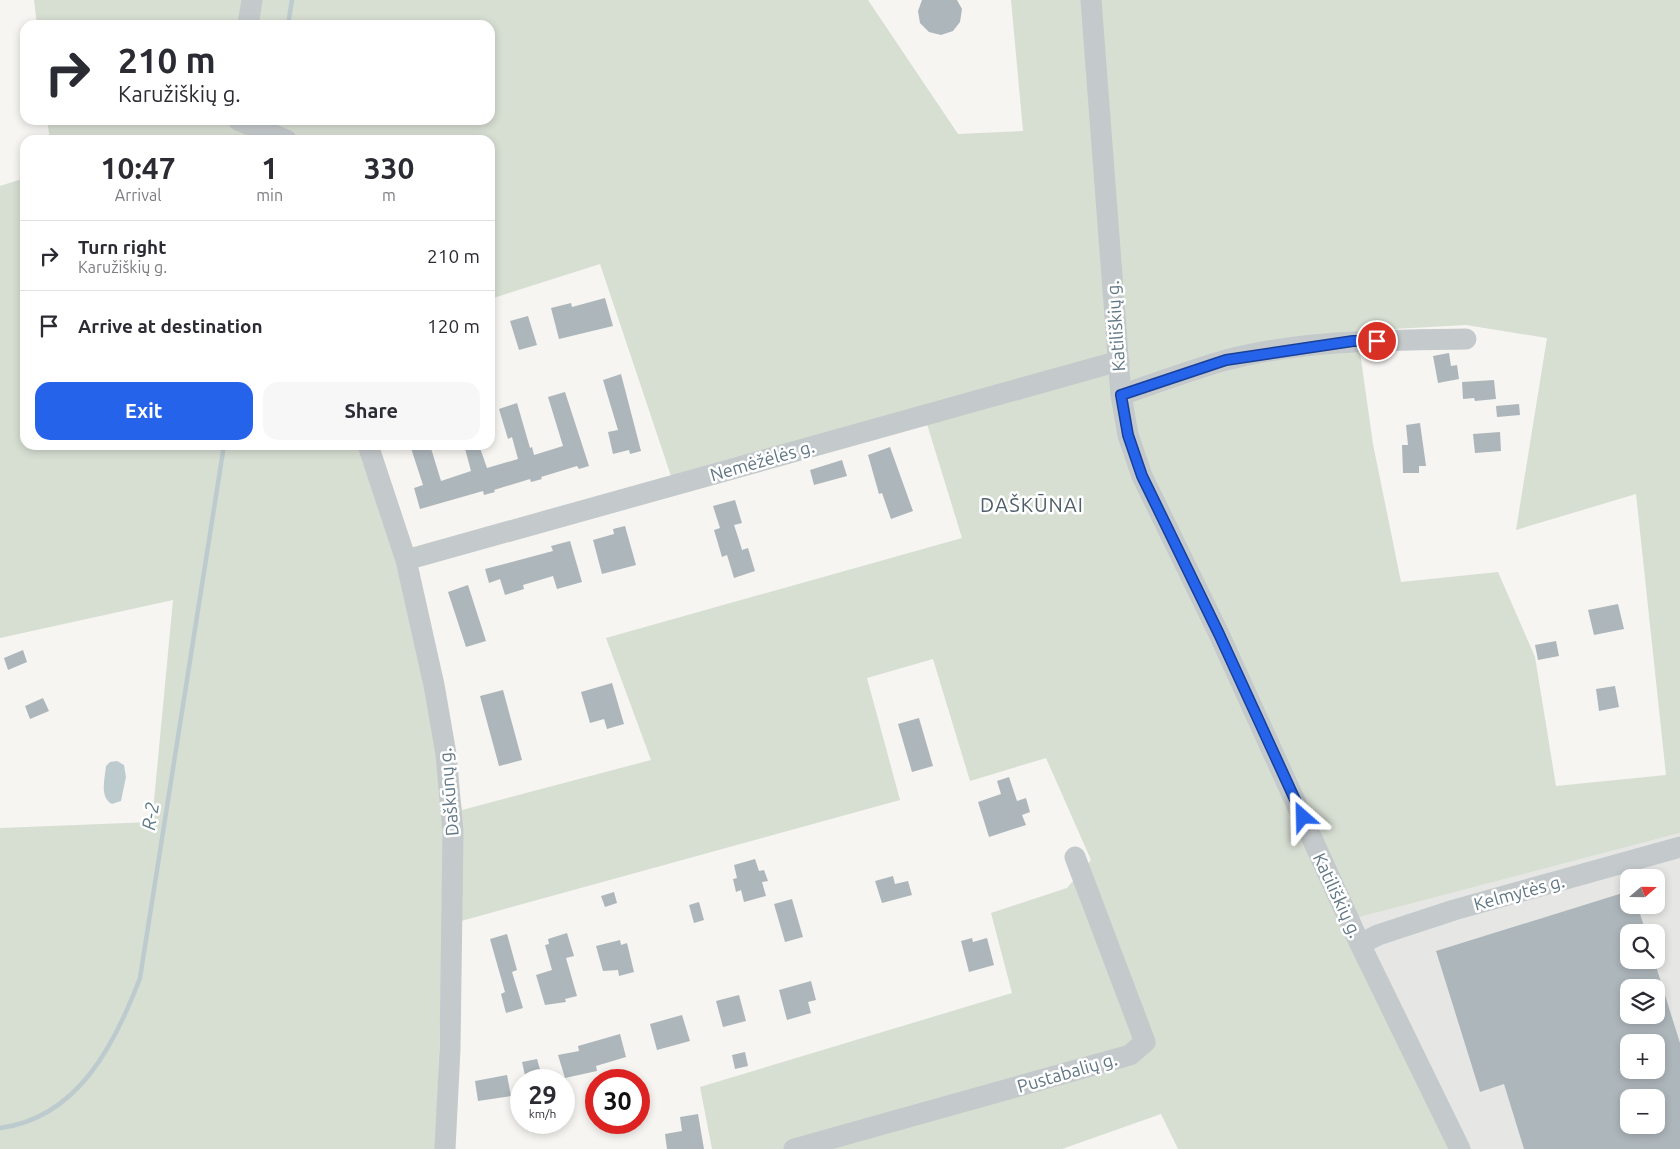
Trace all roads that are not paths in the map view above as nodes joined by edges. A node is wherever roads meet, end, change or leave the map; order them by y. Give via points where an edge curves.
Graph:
1 (252, 0) edge
2 (1091, 0) edge
3 (249, 20) edge
4 (248, 125) edge
5 (273, 135) edge
6 (1466, 339) dead end
7 (1118, 361) junction
8 (1121, 395) junction
9 (370, 450) edge
10 (406, 560) junction
11 (1680, 847) edge
12 (1075, 856) dead end
13 (1360, 944) junction
14 (445, 1149) edge
15 (794, 1149) edge
16 (1460, 1149) edge

1 - 3 street
2 - 7 street, Katiliškių g.
4 - 5 street
6 - 8 street via 1353,341 1263,353 1226,360
7 - 8 street, Katiliškių g.
7 - 10 street, Nemėžėlės g.
8 - 13 street, Katiliškių g. via 1128,435 1142,476 1219,634
9 - 10 street, Daškūnų g.
10 - 14 street, Daškūnų g. via 436,695 446,754 453,832
11 - 13 street, Kelmytės g. via 1454,910
12 - 15 street, Pustabalių g. via 1145,1042 1130,1055
13 - 16 street, Katiliškių g.

